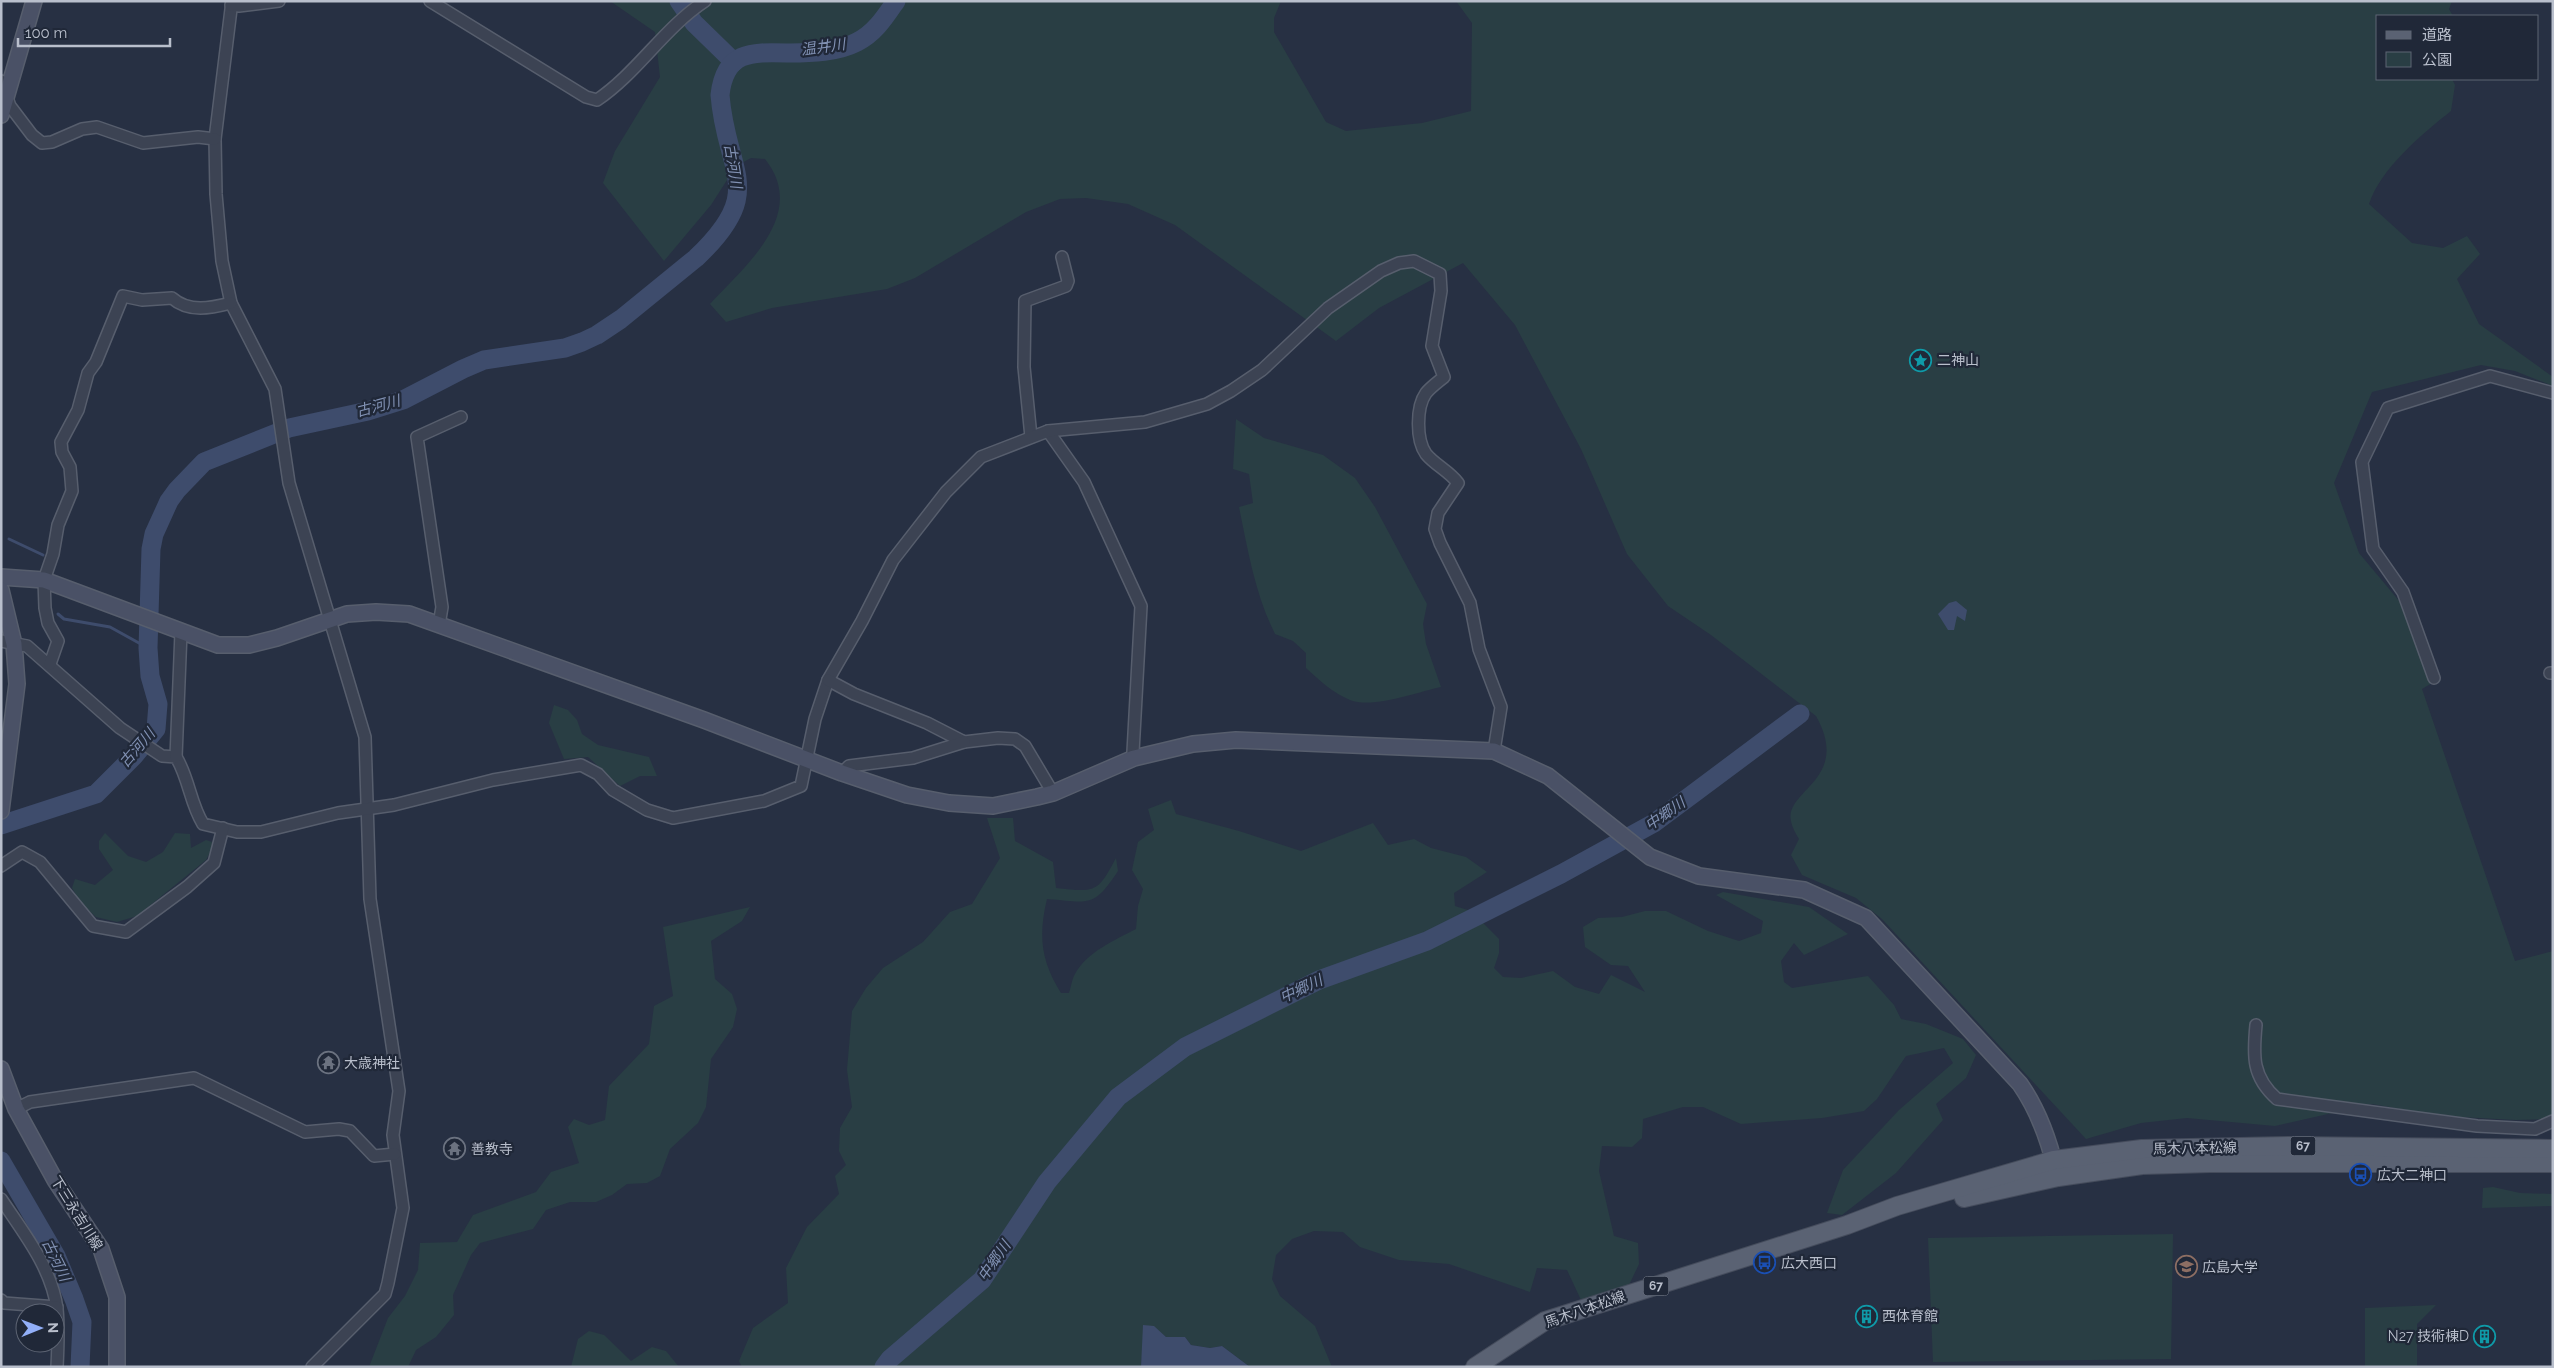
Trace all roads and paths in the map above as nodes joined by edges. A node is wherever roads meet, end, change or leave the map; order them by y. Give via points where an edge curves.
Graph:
1 (34, 1) edge
2 (279, 1) edge
3 (430, 1) edge
4 (231, 3) edge
5 (703, 3) edge
6 (4, 88) edge
7 (1, 115) edge
8 (215, 138) junction
9 (1062, 257) dead end
10 (231, 303) junction
11 (2553, 393) edge
12 (461, 417) dead end
13 (1048, 431) junction
14 (1031, 437) junction
15 (1, 578) edge
16 (44, 580) junction
17 (1, 590) edge
18 (330, 620) junction
19 (438, 624) junction
20 (179, 631) junction
21 (8, 642) edge
22 (50, 664) junction
23 (2434, 678) dead end
24 (828, 680) junction
25 (964, 742) junction
26 (1494, 752) junction
27 (176, 757) junction
28 (1134, 758) junction
29 (805, 760) junction
30 (842, 773) junction
31 (4, 784) edge
32 (1053, 793) junction
33 (368, 810) junction
34 (1, 811) edge
35 (223, 828) junction
36 (1, 866) edge
37 (2256, 1025) dead end
38 (1, 1069) edge
39 (16, 1109) junction
40 (2553, 1120) edge
41 (2553, 1149) edge
42 (395, 1154) junction
43 (2553, 1163) edge
44 (2056, 1169) junction
45 (1, 1199) edge
46 (1, 1300) edge
47 (15, 1303) edge
48 (56, 1303) edge
49 (57, 1353) edge
50 (57, 1367) edge
51 (118, 1367) edge
52 (312, 1367) edge
53 (1475, 1367) edge

1 - 6 street
2 - 4 street via 239,6
3 - 5 street via 586,97 597,100
4 - 8 street
6 - 7 street
6 - 8 street via 10,106 32,135 42,142 52,142 82,129 97,127 143,143
8 - 10 street via 222,261
9 - 14 street via 1068,281 1066,286 1025,300 1024,367
10 - 16 street via 191,308 172,298 142,300 122,296 96,362 88,373 78,410 60,442 70,467 72,491 58,525
10 - 18 street via 275,389 289,482
11 - 23 street via 2490,376 2388,408 2362,462 2373,549 2403,592
12 - 19 street via 417,437 442,607
13 - 14 street
13 - 26 street via 1145,422 1207,404 1262,370 1328,308 1381,271 1399,262 1414,260 1440,274 1441,291 1432,346 1444,377 1426,393 1419,423 1422,445 1427,454 1451,473 1458,483 1438,513 1436,529 1440,544 1470,603 1479,649 1501,707
13 - 28 street via 1084,482 1141,606
14 - 24 street via 981,457 946,492 893,560
15 - 16 street
16 - 20 street
16 - 22 street via 48,623 58,641
17 - 21 street
18 - 19 street via 347,614 376,612 409,614
18 - 20 street via 249,644 218,644
18 - 33 street via 365,737
19 - 29 street
20 - 27 street
21 - 22 street via 27,646
21 - 31 street via 17,684
22 - 27 street via 120,728 162,756
24 - 25 street
24 - 29 street
25 - 30 street via 913,758 849,766
25 - 32 street via 1015,739 1025,746
26 - 28 street via 1236,740 1193,744
26 - 44 street via 1548,776 1650,857 1699,876 1804,890 1866,918 2020,1084 2032,1102
27 - 35 street via 184,769 195,811 203,824
28 - 32 street
29 - 30 street
29 - 33 street via 801,786 764,802 673,818 647,810 613,790 598,774 581,765 493,780
30 - 32 street via 907,795 949,803 993,806
31 - 34 street
33 - 35 street via 338,813 260,832
33 - 42 street via 370,899 399,1091 393,1136
35 - 36 street via 214,862 188,887 126,932 93,926 40,862 22,852
37 - 40 street via 2254,1054 2258,1073 2266,1089 2278,1099 2477,1126 2535,1129
38 - 39 street, 下三永吉川線
39 - 42 street via 30,1102 194,1078 305,1132 350,1131 374,1156
39 - 51 street, 下三永吉川線 via 56,1180 101,1249 117,1297
41 - 44 main road, 馬木八本松線 / 67 via 2290,1146 2162,1149
42 - 52 street via 403,1208 385,1294
43 - 44 main road, 馬木八本松線 / 67 via 2201,1163
44 - 53 main road, 馬木八本松線 / 67 via 1847,1225 1545,1321
45 - 48 street via 46,1272
46 - 47 street
49 - 50 street

